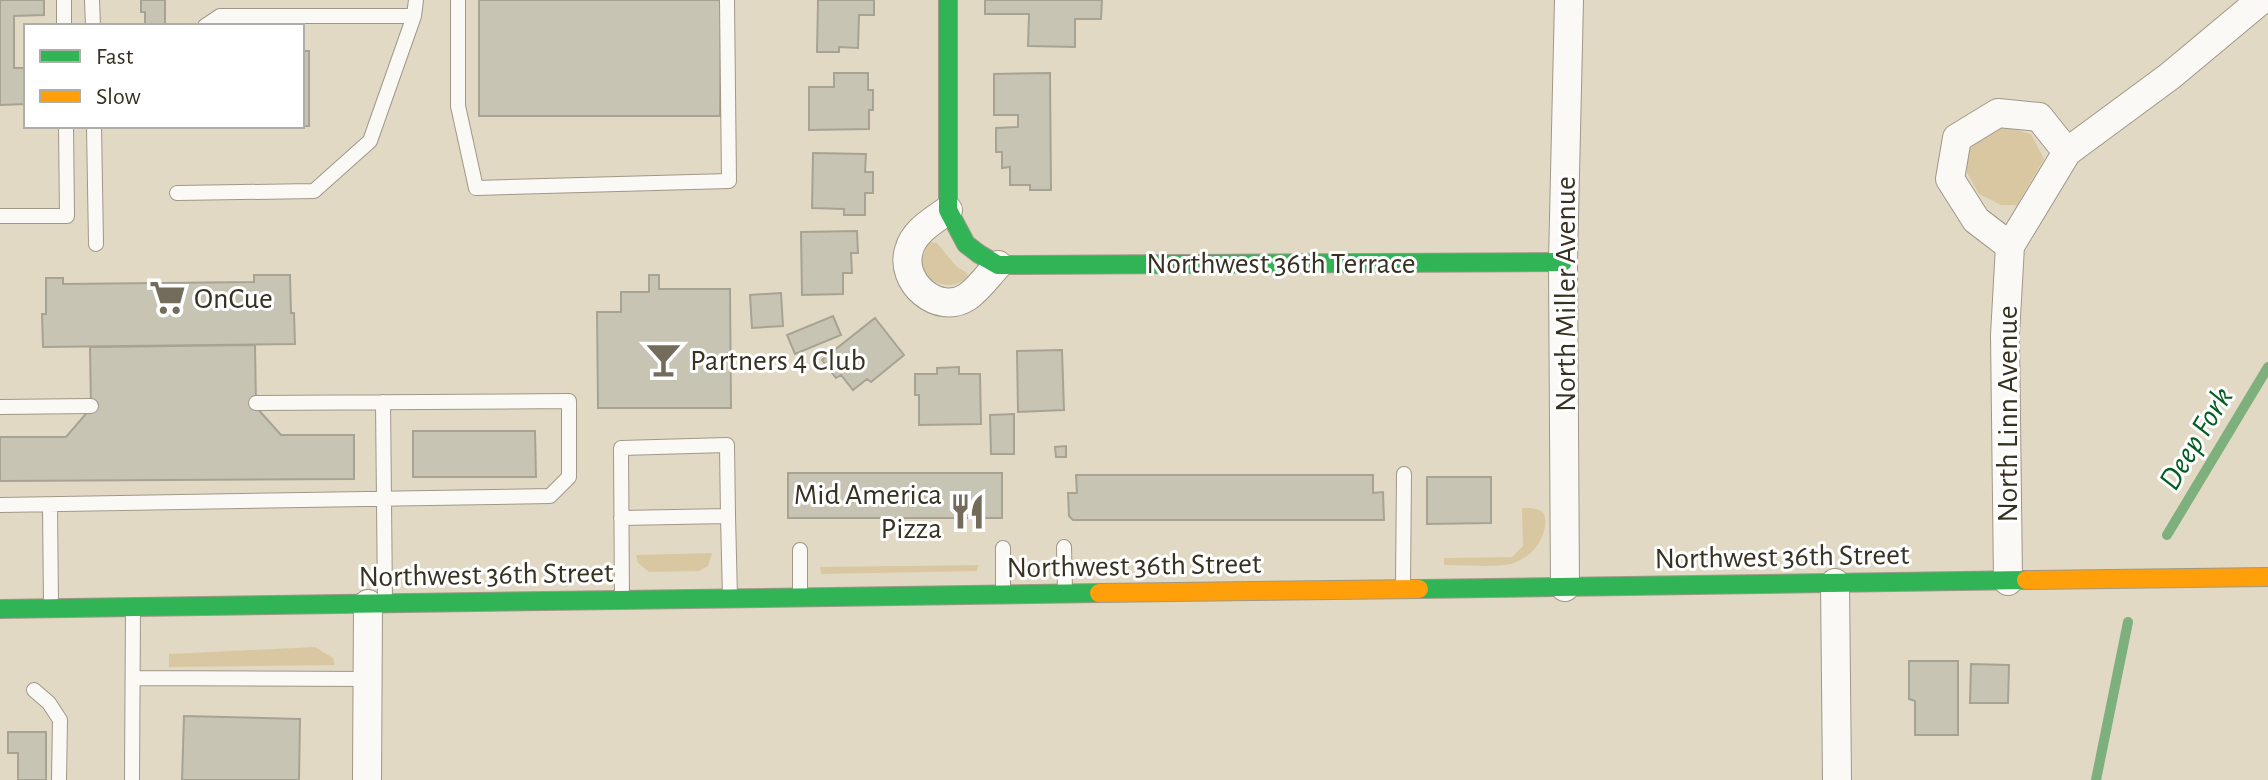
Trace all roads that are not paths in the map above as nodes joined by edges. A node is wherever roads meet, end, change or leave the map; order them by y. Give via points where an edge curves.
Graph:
1 (64, 0) edge
2 (92, 0) edge
3 (416, 0) edge
4 (458, 0) edge
5 (727, 0) edge
6 (948, 0) edge
7 (1569, 0) edge
8 (2261, 0) edge
9 (414, 16) junction
10 (64, 24) edge
11 (93, 24) edge
12 (208, 24) edge
13 (66, 128) edge
14 (94, 128) edge
15 (2067, 152) junction
16 (177, 193) dead end
17 (948, 210) junction
18 (0, 216) edge
19 (96, 244) dead end
20 (2010, 246) junction
21 (1563, 262) junction
22 (998, 265) junction
23 (383, 402) junction
24 (256, 403) dead end
25 (91, 406) dead end
26 (0, 407) edge
27 (1404, 474) dead end
28 (382, 500) junction
29 (0, 505) edge
30 (50, 505) junction
31 (728, 516) junction
32 (621, 518) junction
33 (1064, 547) dead end
34 (1003, 548) dead end
35 (800, 550) dead end
36 (2268, 577) edge
37 (2008, 581) junction
38 (1835, 583) junction
39 (1565, 587) junction
40 (1403, 589) junction
41 (1065, 594) junction
42 (1003, 595) junction
43 (800, 597) junction
44 (730, 599) junction
45 (622, 600) junction
46 (377, 604) junction
47 (51, 608) junction
48 (133, 608) junction
49 (0, 609) edge
50 (133, 678) junction
51 (367, 679) junction
52 (34, 690) dead end
53 (59, 780) edge
54 (132, 780) edge
55 (367, 780) edge
56 (1837, 780) edge

1 - 10 lane
2 - 11 lane
3 - 9 lane
4 - 5 lane via 458,106 476,188 729,181
6 - 17 street
7 - 21 street, North Miller Avenue
8 - 15 street, North Linn Avenue
9 - 12 lane via 220,16
9 - 16 lane via 370,141 314,191
13 - 18 lane via 67,216
14 - 19 lane
15 - 20 street, North Linn Avenue
15 - 20 street via 2039,117 1998,113 1957,138 1950,179 1976,220
17 - 22 street via 959,237
17 - 22 street via 921,229 908,250 916,288 930,299 948,303 966,298
20 - 37 street, North Linn Avenue via 2005,335
21 - 22 street, Northwest 36th Terrace
21 - 39 street, North Miller Avenue
23 - 24 lane
23 - 28 lane
23 - 28 lane via 569,401 569,477 550,496
25 - 26 lane
27 - 40 lane
28 - 30 lane
28 - 46 lane
29 - 30 lane
30 - 47 lane
31 - 32 lane
31 - 32 lane via 727,445 621,448
31 - 44 lane
32 - 45 lane
33 - 41 lane
34 - 42 lane
35 - 43 lane
36 - 37 street, Northwest 36th Street
37 - 38 street, Northwest 36th Street
38 - 39 street, Northwest 36th Street
38 - 56 street
39 - 40 street, Northwest 36th Street
40 - 41 street, Northwest 36th Street
41 - 42 street, Northwest 36th Street
42 - 43 street, Northwest 36th Street
43 - 44 street, Northwest 36th Street
44 - 45 street, Northwest 36th Street
45 - 46 street, Northwest 36th Street
46 - 48 street, Northwest 36th Street
46 - 51 street
47 - 48 street, Northwest 36th Street
47 - 49 street, Northwest 36th Street
48 - 50 lane
50 - 51 lane
50 - 54 lane
51 - 55 street
52 - 53 lane via 60,720

